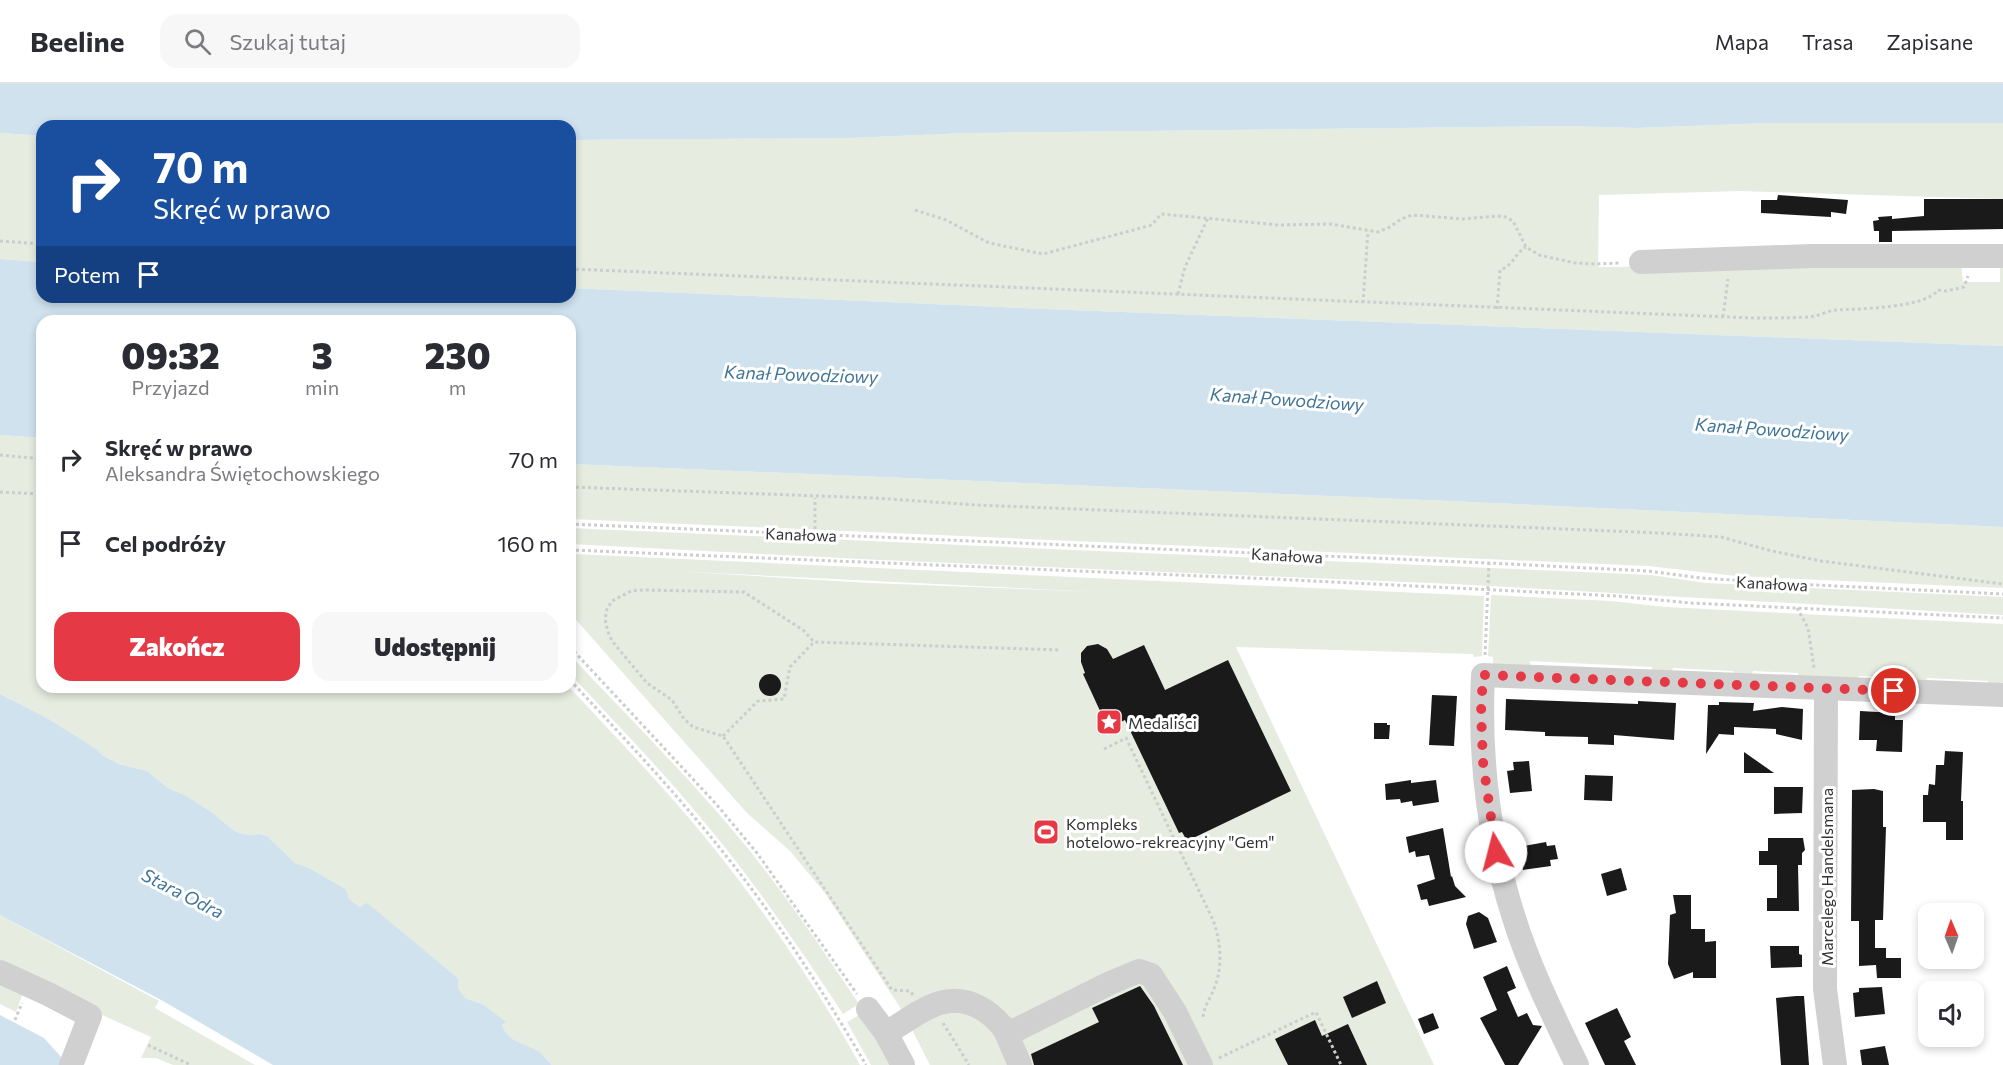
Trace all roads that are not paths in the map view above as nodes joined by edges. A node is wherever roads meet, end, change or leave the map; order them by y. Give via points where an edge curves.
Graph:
1 (2003, 256) edge
2 (1641, 262) road end
3 (1822, 688) junction
4 (2003, 695) edge
5 (0, 972) edge
6 (868, 1009) road end
7 (1005, 1030) junction
8 (886, 1033) junction
9 (1212, 1059) edge
10 (72, 1062) edge
11 (903, 1065) edge
12 (1020, 1065) edge
13 (1577, 1065) edge
14 (1835, 1065) edge

1 - 2 street
3 - 4 street
3 - 13 street via 1483,675 1483,762 1496,852 1514,919
3 - 14 street, Marcelego Handelsmana via 1825,989
5 - 10 street via 90,1016
6 - 8 street
7 - 8 street via 979,1006 950,1001
7 - 9 street via 1016,1030 1139,970 1151,975
7 - 12 street
8 - 11 street

